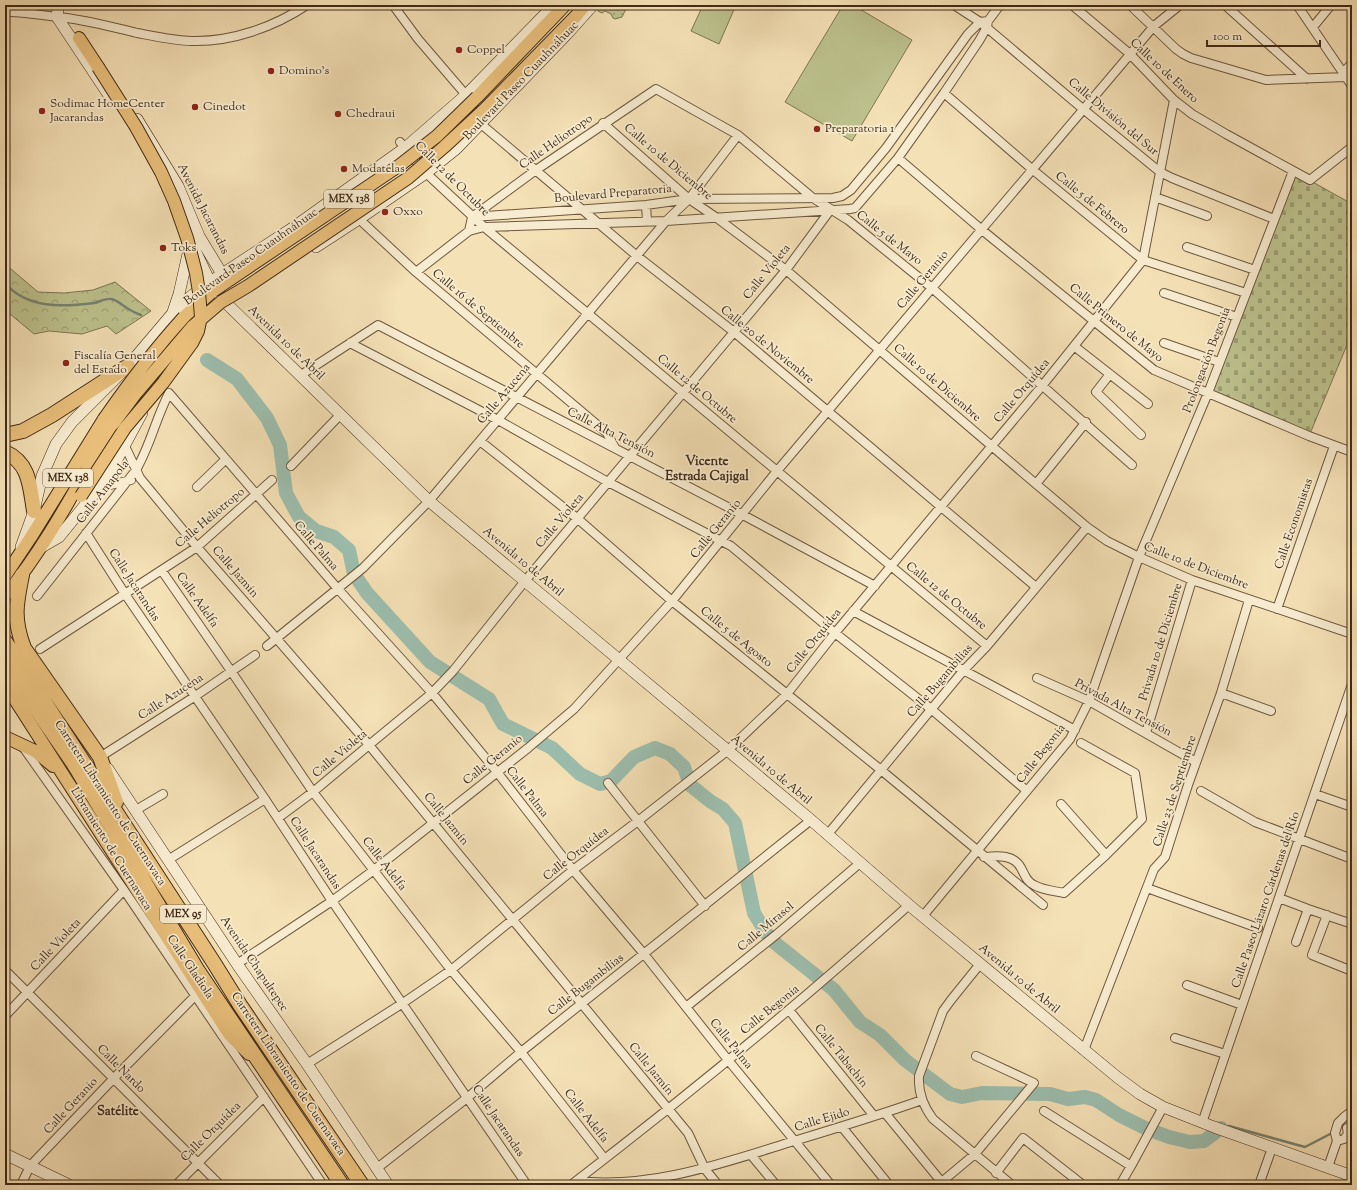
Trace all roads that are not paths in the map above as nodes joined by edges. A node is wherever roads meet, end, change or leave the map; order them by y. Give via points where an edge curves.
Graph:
1 (307, 5) edge
2 (393, 5) edge
3 (554, 5) edge
4 (565, 5) edge
5 (585, 5) edge
6 (593, 5) edge
7 (954, 5) edge
8 (1000, 5) edge
9 (1072, 5) edge
10 (1130, 5) edge
11 (1180, 5) edge
12 (1225, 5) edge
13 (1297, 5) edge
14 (1331, 5) edge
15 (5, 12) edge
16 (59, 12) edge
17 (985, 23) junction
18 (1154, 26) junction
19 (1313, 27) junction
20 (79, 38) junction
21 (1130, 54) junction
22 (1352, 64) edge
23 (1347, 76) edge
24 (1307, 79) junction
25 (1352, 86) edge
26 (656, 89) joint
27 (944, 93) junction
28 (466, 95) junction
29 (1174, 100) junction
30 (1083, 109) junction
31 (909, 117) junction
32 (603, 123) junction
33 (481, 124) junction
34 (921, 126) junction
35 (738, 135) junction
36 (402, 145) junction
37 (1352, 148) edge
38 (898, 158) junction
39 (536, 170) junction
40 (1033, 170) junction
41 (1293, 171) junction
42 (1160, 172) junction
43 (426, 173) junction
44 (177, 183) junction
45 (166, 188) junction
46 (1155, 197) junction
47 (814, 198) junction
48 (688, 199) junction
49 (646, 205) junction
50 (582, 209) junction
51 (830, 210) junction
52 (1207, 216) dead end
53 (472, 217) junction
54 (717, 218) junction
55 (360, 219) junction
56 (1274, 219) junction
57 (666, 221) junction
58 (648, 222) junction
59 (599, 224) junction
60 (484, 227) junction
61 (982, 230) junction
62 (469, 231) junction
63 (195, 238) junction
64 (1187, 248) dead end
65 (637, 256) junction
66 (1143, 260) junction
67 (786, 270) junction
68 (1255, 270) junction
69 (416, 272) junction
70 (182, 281) junction
71 (217, 281) junction
72 (932, 288) junction
73 (1164, 293) dead end
74 (1246, 293) junction
75 (225, 300) junction
76 (172, 314) junction
77 (588, 314) junction
78 (1237, 317) junction
79 (1094, 321) junction
80 (734, 332) junction
81 (350, 343) junction
82 (1164, 343) dead end
83 (1074, 346) junction
84 (880, 350) junction
85 (182, 354) junction
86 (1219, 362) junction
87 (128, 366) junction
88 (537, 374) junction
89 (1110, 374) junction
90 (300, 375) junction
91 (160, 386) junction
92 (1042, 386) junction
93 (684, 392) junction
94 (169, 393) joint
95 (1208, 394) junction
96 (516, 398) junction
97 (1148, 404) dead end
98 (829, 411) junction
99 (340, 415) junction
100 (498, 420) junction
101 (1086, 422) junction
102 (5, 435) edge
103 (1141, 435) dead end
104 (480, 442) junction
105 (125, 446) junction
106 (991, 446) junction
107 (1334, 446) junction
108 (615, 448) junction
109 (5, 452) edge
110 (1352, 452) edge
111 (630, 456) junction
112 (226, 458) junction
113 (1132, 465) dead end
114 (291, 466) dead end
115 (777, 471) junction
116 (138, 474) junction
117 (130, 480) junction
118 (272, 480) dead end
119 (608, 482) junction
120 (1036, 484) junction
121 (197, 487) dead end
122 (98, 488) junction
123 (256, 495) junction
124 (76, 497) junction
125 (429, 501) junction
126 (941, 506) junction
127 (34, 511) junction
128 (743, 515) junction
129 (578, 519) junction
130 (1087, 527) junction
131 (86, 533) junction
132 (721, 541) junction
133 (197, 547) junction
134 (40, 548) junction
135 (1139, 557) junction
136 (16, 561) junction
137 (891, 567) junction
138 (162, 571) junction
139 (22, 575) junction
140 (5, 576) edge
141 (1192, 580) junction
142 (525, 582) junction
143 (875, 586) junction
144 (1036, 587) junction
145 (338, 589) junction
146 (125, 594) junction
147 (5, 596) edge
148 (36, 596) dead end
149 (672, 600) junction
150 (1250, 600) junction
151 (1277, 609) junction
152 (853, 611) junction
153 (835, 633) junction
154 (1352, 634) edge
155 (277, 638) junction
156 (5, 641) edge
157 (267, 646) dead end
158 (987, 646) junction
159 (40, 650) dead end
160 (255, 655) dead end
161 (619, 660) junction
162 (5, 664) edge
163 (231, 671) junction
164 (963, 671) junction
165 (1037, 678) dead end
166 (5, 684) edge
167 (1352, 684) edge
168 (432, 693) junction
169 (1221, 693) junction
170 (787, 694) junction
171 (194, 697) junction
172 (1089, 701) junction
173 (931, 709) junction
174 (1272, 711) dead end
175 (1075, 730) junction
176 (1146, 733) junction
177 (5, 736) edge
178 (1081, 743) dead end
179 (21, 744) junction
180 (370, 745) junction
181 (727, 751) junction
182 (100, 757) junction
183 (1196, 762) junction
184 (881, 770) junction
185 (497, 772) junction
186 (62, 773) junction
187 (608, 784) dead end
188 (1027, 791) junction
189 (1201, 791) dead end
190 (313, 792) junction
191 (163, 794) dead end
192 (1315, 794) junction
193 (265, 799) junction
194 (1061, 804) dead end
195 (1352, 808) edge
196 (136, 810) junction
197 (278, 818) junction
198 (811, 820) junction
199 (638, 821) junction
200 (123, 823) junction
201 (434, 823) junction
202 (828, 834) junction
203 (1299, 838) junction
204 (976, 850) junction
205 (1106, 855) junction
206 (984, 857) junction
207 (1352, 859) edge
208 (168, 860) junction
209 (860, 863) junction
210 (374, 870) junction
211 (573, 870) junction
212 (1146, 888) junction
213 (124, 890) junction
214 (1279, 898) junction
215 (332, 901) junction
216 (910, 905) junction
217 (1042, 905) dead end
218 (705, 906) junction
219 (1308, 909) junction
220 (1327, 915) junction
221 (923, 916) junction
222 (513, 919) junction
223 (1352, 924) edge
224 (1258, 928) dead end
225 (1296, 942) dead end
226 (644, 954) junction
227 (237, 964) junction
228 (980, 964) junction
229 (5, 970) edge
230 (451, 970) junction
231 (1352, 971) edge
232 (1187, 985) dead end
233 (27, 992) junction
234 (195, 996) junction
235 (403, 1003) junction
236 (582, 1003) junction
237 (1242, 1005) junction
238 (686, 1007) junction
239 (789, 1010) junction
240 (5, 1016) edge
241 (1175, 1038) dead end
242 (1084, 1050) junction
243 (521, 1052) junction
244 (1225, 1054) junction
245 (976, 1056) dead end
246 (728, 1060) junction
247 (307, 1064) junction
248 (263, 1070) junction
249 (114, 1078) junction
250 (264, 1097) junction
251 (467, 1098) junction
252 (922, 1100) junction
253 (1163, 1107) junction
254 (668, 1109) junction
255 (1044, 1111) dead end
256 (1352, 1111) edge
257 (885, 1113) junction
258 (874, 1116) junction
259 (1202, 1123) junction
260 (1352, 1125) edge
261 (842, 1127) junction
262 (1337, 1140) junction
263 (795, 1141) junction
264 (1272, 1148) junction
265 (5, 1154) edge
266 (975, 1154) junction
267 (751, 1155) junction
268 (604, 1158) junction
269 (197, 1163) junction
270 (30, 1166) junction
271 (1131, 1166) junction
272 (1328, 1167) junction
273 (376, 1168) junction
274 (705, 1169) junction
275 (996, 1172) junction
276 (1352, 1176) edge
277 (574, 1183) edge
278 (592, 1184) edge
279 (942, 1184) edge
280 (21, 1185) edge
281 (69, 1185) edge
282 (176, 1185) edge
283 (220, 1185) edge
284 (323, 1185) edge
285 (342, 1185) edge
286 (362, 1185) edge
287 (388, 1185) edge
288 (527, 1185) edge
289 (718, 1185) edge
290 (776, 1185) edge
291 (831, 1185) edge
292 (889, 1185) edge
293 (1012, 1185) edge
294 (1083, 1185) edge
295 (1120, 1185) edge
296 (1259, 1185) edge

1 - 16 street via 258,30 214,40 191,41 143,34
2 - 28 street via 418,39
3 - 28 street, Boulevard Paseo Cuauhnáhuac / MEX 138
4 - 136 main road, Boulevard Paseo Cuauhnáhuac / MEX 138, bridge via 478,97 437,136 400,165 213,291 184,317 127,386 104,419
5 - 124 main road, Boulevard Paseo Cuauhnáhuac / MEX 138, bridge via 484,110 408,178 221,302 193,326 113,424
6 - 33 street, Boulevard Paseo Cuauhnáhuac / MEX 138
7 - 17 street, Calle División del Sur
8 - 17 street
9 - 21 street, Calle 10 de Enero
10 - 18 street
11 - 18 street, Calle Geranio
12 - 24 street
13 - 19 street
14 - 19 street
15 - 16 street
16 - 20 street, Avenida Jacarandas
16 - 45 street, Avenida Jacarandas via 140,140
17 - 27 street
17 - 30 street, Calle División del Sur
17 - 31 street via 968,34
18 - 21 street, Calle Geranio
18 - 24 street via 1176,48 1191,58 1266,80
19 - 23 street
20 - 44 street, Avenida Jacarandas via 94,53
20 - 124 main road, bridge via 136,127 174,201 196,273 201,316 192,343 125,428
21 - 29 street, Calle 10 de Enero
21 - 30 street, Calle Geranio
22 - 23 street
23 - 24 street
23 - 25 street
26 - 32 street, Calle Heliotropo
26 - 35 street, Calle 5 de Mayo
27 - 34 street
27 - 40 street, Calle 5 de Febrero
28 - 36 street, Boulevard Paseo Cuauhnáhuac / MEX 138
29 - 41 street, Calle 10 de Enero via 1192,114
29 - 42 street, Calle Orquídea
30 - 40 street, Calle Geranio
30 - 42 street, Calle División del Sur
31 - 34 street
31 - 47 street, Boulevard Preparatoria via 851,190 833,198
32 - 39 street, Calle Heliotropo
32 - 48 street, Calle 10 de Diciembre
33 - 39 street, Calle 20 de Noviembre
33 - 43 street, Boulevard Paseo Cuauhnáhuac / MEX 138
34 - 38 street
35 - 47 street, Calle 5 de Mayo
35 - 48 street, Calle Azucena
36 - 43 street, Calle 12 de Octubre
36 - 71 street, Boulevard Paseo Cuauhnáhuac / MEX 138 via 289,225 275,239
37 - 41 street, Calle 10 de Enero via 1310,180
38 - 51 street via 855,208
38 - 61 street, Calle Primero de Mayo
39 - 50 street, Calle 20 de Noviembre
39 - 53 street, Calle Heliotropo
40 - 61 street, Calle Geranio
40 - 66 street, Calle 5 de Febrero
41 - 56 street, Prolongación Begonia
42 - 46 street, Calle Orquídea
42 - 56 street, Calle División del Sur
43 - 53 street, Calle 12 de Octubre
43 - 55 street, Boulevard Paseo Cuauhnáhuac / MEX 138
44 - 45 street
44 - 63 street, Avenida Jacarandas
45 - 63 street, Avenida Jacarandas
46 - 52 street
46 - 66 street, Calle Orquídea
47 - 48 street, Boulevard Preparatoria
47 - 51 street, Calle 5 de Mayo
48 - 49 street, Boulevard Preparatoria
48 - 54 street, Calle 10 de Diciembre
48 - 57 street, Calle Azucena
49 - 50 street, Boulevard Preparatoria
49 - 58 street
50 - 53 street, Boulevard Preparatoria
50 - 59 street, Calle 20 de Noviembre
51 - 54 street
51 - 67 street, Calle Violeta
51 - 72 street, Calle 5 de Mayo via 848,220
53 - 60 street, Calle 12 de Octubre
53 - 62 street
54 - 57 street
54 - 67 street, Calle 10 de Diciembre
55 - 69 street, Calle 16 de Septiembre
55 - 75 street, Boulevard Paseo Cuauhnáhuac / MEX 138
56 - 68 street, Prolongación Begonia
57 - 58 street
57 - 65 street, Calle Azucena
58 - 59 street
59 - 60 street
59 - 65 street, Calle 20 de Noviembre
60 - 62 street
60 - 77 street, Calle 12 de Octubre
61 - 72 street, Calle Geranio
61 - 79 street, Calle Primero de Mayo
62 - 69 street
63 - 70 street
63 - 71 street, Avenida Jacarandas
64 - 68 street
65 - 77 street, Calle Azucena
65 - 80 street, Calle 20 de Noviembre
66 - 74 street, Calle 5 de Febrero
66 - 79 street, Calle Orquídea
67 - 80 street, Calle Violeta
67 - 84 street, Calle 10 de Diciembre
68 - 74 street, Prolongación Begonia
69 - 88 street, Calle 16 de Septiembre
70 - 71 street
70 - 76 street
71 - 75 street, Avenida Jacarandas
71 - 76 street, Boulevard Paseo Cuauhnáhuac / MEX 138 via 190,297
72 - 84 street, Calle Geranio
72 - 92 street, Calle 5 de Mayo
73 - 78 street
74 - 78 street, Prolongación Begonia
75 - 85 street, Boulevard Paseo Cuauhnáhuac / MEX 138, bridge
75 - 85 street via 185,339
75 - 90 street, Avenida 10 de Abril
76 - 87 street, Boulevard Paseo Cuauhnáhuac / MEX 138
77 - 88 street, Calle Azucena
77 - 93 street, Calle 12 de Octubre
78 - 86 street, Prolongación Begonia
79 - 83 street, Calle Orquídea
79 - 95 street, Calle Primero de Mayo via 1154,370
80 - 93 street, Calle Violeta
80 - 98 street, Calle 20 de Noviembre
81 - 90 street
81 - 96 street, Calle Alta Tensión via 378,325
81 - 100 street
82 - 86 street
83 - 89 street
83 - 92 street, Calle Orquídea
84 - 98 street, Calle Geranio
84 - 106 street, Calle 10 de Diciembre
85 - 91 street, Boulevard Paseo Cuauhnáhuac / MEX 138
86 - 95 street, Prolongación Begonia
87 - 91 street via 140,362 152,366 159,375
87 - 102 highway via 52,415 23,431
87 - 127 street, Boulevard Paseo Cuauhnáhuac / MEX 138 via 81,412 56,444 42,476
88 - 96 street, Calle Azucena
88 - 108 street, Calle 16 de Septiembre via 606,433
89 - 97 street
89 - 103 street via 1096,392
90 - 99 street, Avenida 10 de Abril
91 - 105 street, Boulevard Paseo Cuauhnáhuac / MEX 138 via 140,416
92 - 101 street, Calle 5 de Mayo
92 - 106 street, Calle Orquídea
93 - 111 street, Calle Violeta
93 - 115 street, Calle 12 de Octubre
94 - 112 street, Calle Palma
94 - 116 street, Calle Amapola via 161,408
95 - 107 street, Calle Primero de Mayo
95 - 135 street, Prolongación Begonia
96 - 100 street, Calle Azucena
96 - 108 street, Calle Alta Tensión
98 - 115 street, Calle Geranio
98 - 126 street, Calle 20 de Noviembre
99 - 114 street
99 - 125 street, Avenida 10 de Abril
100 - 104 street, Calle Azucena
100 - 119 street
101 - 113 street, Calle 5 de Mayo
101 - 120 street
104 - 125 street, Calle Azucena
104 - 129 street, Calle 5 de Agosto
105 - 116 street, Calle Jazmín
105 - 122 street, Boulevard Paseo Cuauhnáhuac / MEX 138
106 - 120 street, Calle 10 de Diciembre
106 - 126 street, Calle Orquídea
107 - 110 street, Calle Primero de Mayo
107 - 151 street, Calle Economistas
108 - 111 street, Calle Alta Tensión
109 - 127 highway via 24,466
111 - 119 street, Calle Violeta
111 - 128 street, Calle Alta Tensión
112 - 121 street
112 - 123 street, Calle Palma
115 - 128 street, Calle Geranio
115 - 137 street, Calle 12 de Octubre
116 - 117 street, Calle Amapola
116 - 133 street, Calle Jazmín
117 - 122 street
117 - 131 street, Calle Amapola
118 - 123 street, Calle Heliotropo
119 - 129 street, Calle Violeta
119 - 132 street
120 - 130 street, Calle 10 de Diciembre
122 - 134 street, Boulevard Paseo Cuauhnáhuac / MEX 138 via 59,537
123 - 133 street, Calle Heliotropo
123 - 145 street, Calle Palma
124 - 134 main road via 62,523
125 - 142 street, Avenida 10 de Abril
125 - 145 street, Calle Azucena via 363,568
126 - 137 street, Calle Orquídea
126 - 144 street, Calle 20 de Noviembre
127 - 136 street, Boulevard Paseo Cuauhnáhuac / MEX 138
128 - 132 street, Calle Geranio
128 - 143 street, Calle Alta Tensión
129 - 142 street, Calle Violeta
129 - 149 street, Calle 5 de Agosto
130 - 135 street, Calle 10 de Diciembre
130 - 144 street, Calle Bugambilias
131 - 146 street, Calle Jacarandas
131 - 148 street, Calle Amapola
132 - 149 street, Calle Geranio
132 - 153 street via 731,546
133 - 138 street, Calle Heliotropo
133 - 155 street, Calle Jazmín
134 - 139 main road, Boulevard Paseo Cuauhnáhuac / MEX 138
135 - 141 street, Calle 10 de Diciembre
135 - 172 street, Calle Begonia
136 - 140 main road, Boulevard Paseo Cuauhnáhuac / MEX 138
137 - 143 street, Calle Orquídea
137 - 158 street, Calle 12 de Octubre
138 - 146 street, Calle Heliotropo
138 - 163 street, Calle Adelfa
139 - 147 main road, Boulevard Paseo Cuauhnáhuac / MEX 138
139 - 182 highway via 16,615 18,632 24,648
141 - 150 street, Calle 10 de Diciembre
141 - 176 street, Privada 10 de Diciembre
142 - 161 street, Avenida 10 de Abril
142 - 168 street, Calle Violeta via 454,671
143 - 152 street, Calle Orquídea
144 - 158 street, Calle Bugambilias
145 - 155 street, Calle Azucena
145 - 168 street, Calle Palma
146 - 159 street, Calle Heliotropo
146 - 171 street, Calle Jacarandas
149 - 161 street, Calle Geranio
149 - 170 street, Calle 5 de Agosto
150 - 151 street, Calle 10 de Diciembre
150 - 169 street, Calle 23 de Septiembre
151 - 154 street, Calle 10 de Diciembre
152 - 153 street, Calle Orquídea
152 - 164 street
153 - 170 street, Calle Orquídea
153 - 173 street
155 - 157 street, Calle Azucena
155 - 180 street, Calle Jazmín
156 - 200 highway, Carretera Libramiento de Cuernavaca / MEX 95
158 - 164 street, Calle Bugambilias
160 - 163 street, Calle Azucena
161 - 181 street, Avenida 10 de Abril
161 - 185 street, Calle Geranio via 574,709
162 - 248 highway, Carretera Libramiento de Cuernavaca / MEX 95 via 73,763 198,971
163 - 171 street, Calle Azucena
163 - 190 street, Calle Adelfa
164 - 173 street, Calle Bugambilias
164 - 175 street
165 - 172 street, Privada Alta Tensión
166 - 186 main road, Libramiento de Cuernavaca / MEX 95
167 - 192 street, Calle Paseo Lázaro Cárdenas del Río
168 - 180 street, Calle Violeta
168 - 185 street, Calle Palma
169 - 174 street
169 - 183 street, Calle 23 de Septiembre
170 - 181 street, Calle Orquídea
170 - 184 street, Calle 5 de Agosto
171 - 182 street, Calle Azucena
171 - 193 street, Calle Jacarandas
172 - 175 street, Calle Begonia
172 - 176 street, Privada Alta Tensión
173 - 184 street, Calle Bugambilias
173 - 188 street
175 - 188 street, Calle Begonia via 1070,740
176 - 183 street, Privada Alta Tensión
177 - 179 main road
178 - 205 street via 1135,773 1142,819
179 - 186 main road via 35,751
179 - 213 street, Calle Gladiola
180 - 190 street, Calle Violeta
180 - 201 street, Calle Jazmín
181 - 198 street, Avenida 10 de Abril
181 - 199 street, Calle Orquídea
182 - 196 street, Avenida Chapultepec
182 - 200 highway
183 - 212 street, Calle 23 de Septiembre via 1165,857 1154,869
184 - 202 street, Calle Bugambilias
184 - 204 street, Calle 5 de Agosto
185 - 201 street, Calle Geranio
185 - 211 street, Calle Palma
186 - 248 main road, Libramiento de Cuernavaca / MEX 95 via 229,1034
187 - 199 street
188 - 204 street, Calle Begonia
189 - 203 street via 1255,822
190 - 197 street, Calle Violeta
190 - 210 street, Calle Adelfa
191 - 196 street
192 - 195 street
192 - 203 street, Calle Paseo Lázaro Cárdenas del Río
193 - 197 street, Calle Jacarandas
193 - 208 street
194 - 205 street
196 - 208 street, Avenida Chapultepec
197 - 215 street, Calle Jacarandas
198 - 202 street, Avenida 10 de Abril
198 - 218 street, Calle Bugambilias
199 - 211 street, Calle Orquídea
199 - 218 street
200 - 286 highway, Carretera Libramiento de Cuernavaca / MEX 95 via 240,1005
201 - 210 street, Calle Geranio
201 - 222 street, Calle Jazmín
202 - 209 street, Avenida 10 de Abril
203 - 207 street
203 - 214 street, Calle Paseo Lázaro Cárdenas del Río
204 - 206 street, Calle 5 de Agosto
204 - 221 street, Calle Begonia
205 - 206 street via 1064,893 1034,886 1013,860 1000,856
206 - 217 street, Calle 5 de Agosto
208 - 227 street, Avenida Chapultepec
209 - 216 street, Avenida 10 de Abril
209 - 238 street, Calle Mirasol
210 - 215 street, Calle Geranio
210 - 230 street, Calle Adelfa
211 - 222 street, Calle Orquídea
211 - 226 street, Calle Palma
212 - 224 street
212 - 242 street, Calle 23 de Septiembre
213 - 233 street, Calle Violeta
213 - 234 street, Calle Gladiola
214 - 219 street
214 - 237 street, Calle Paseo Lázaro Cárdenas del Río
215 - 227 street, Calle Geranio
215 - 235 street, Calle Jacarandas
216 - 221 street, Avenida 10 de Abril
216 - 239 street, Calle Begonia
218 - 226 street, Calle Bugambilias
219 - 220 street
219 - 225 street
220 - 223 street
220 - 231 street via 1312,955
221 - 228 street, Avenida 10 de Abril
222 - 230 street, Calle Orquídea
222 - 236 street, Calle Jazmín
226 - 236 street, Calle Bugambilias
226 - 238 street, Calle Palma
227 - 247 street, Avenida Chapultepec
228 - 242 street, Avenida 10 de Abril
228 - 252 street via 943,1011 919,1076
229 - 233 street, Calle Nardo
230 - 235 street, Calle Orquídea
230 - 243 street, Calle Adelfa
232 - 237 street
233 - 240 street, Calle Violeta
233 - 249 street, Calle Nardo
234 - 249 street, Calle Geranio
234 - 250 street, Calle Gladiola
235 - 247 street, Calle Orquídea
235 - 251 street, Calle Jacarandas
236 - 243 street, Calle Bugambilias
236 - 254 street, Calle Jazmín
237 - 244 street, Calle Paseo Lázaro Cárdenas del Río
238 - 246 street, Calle Palma
239 - 246 street, Calle Begonia
239 - 258 street, Calle Tabachín
241 - 244 street
242 - 253 street, Avenida 10 de Abril via 1140,1094
243 - 251 street, Calle Bugambilias
243 - 268 street, Calle Adelfa
244 - 259 street, Calle Paseo Lázaro Cárdenas del Río
245 - 266 street via 1034,1083
246 - 254 street, Calle Begonia
246 - 263 street, Calle Palma
247 - 273 street, Avenida Chapultepec
248 - 285 highway, Carretera Libramiento de Cuernavaca / MEX 95
249 - 269 street, Calle Nardo
249 - 270 street, Calle Geranio
250 - 269 street, Calle Orquídea
250 - 284 street, Calle Gladiola
251 - 273 street, Calle Bugambilias
251 - 288 street, Calle Jacarandas
252 - 257 street, Calle Ejido
252 - 266 street via 933,1120
253 - 259 street, Avenida 10 de Abril
253 - 271 street
254 - 268 street, Calle Begonia
254 - 274 street, Calle Jazmín via 688,1133
255 - 271 street
256 - 262 street via 1338,1124 1335,1133
257 - 258 street, Calle Ejido
257 - 279 street
258 - 261 street, Calle Ejido
259 - 264 street, Avenida 10 de Abril
260 - 262 street via 1344,1139
261 - 263 street, Calle Ejido
261 - 292 street
262 - 272 street
263 - 267 street, Calle Ejido
263 - 291 street, Calle Palma
264 - 272 street, Avenida 10 de Abril
264 - 296 street
265 - 270 street
266 - 275 street
266 - 279 street
267 - 274 street, Calle Ejido
267 - 290 street
268 - 277 street, Calle Begonia
269 - 282 street, Calle Orquídea
269 - 283 street, Calle Nardo
270 - 280 street, Calle Geranio
270 - 281 street
271 - 295 street
272 - 276 street, Avenida 10 de Abril
273 - 287 street, Avenida Chapultepec
274 - 278 street, Calle Ejido via 648,1181
274 - 289 street, Calle Jazmín
275 - 293 street
275 - 294 street via 1023,1138
277 - 278 street, Calle Ejido

